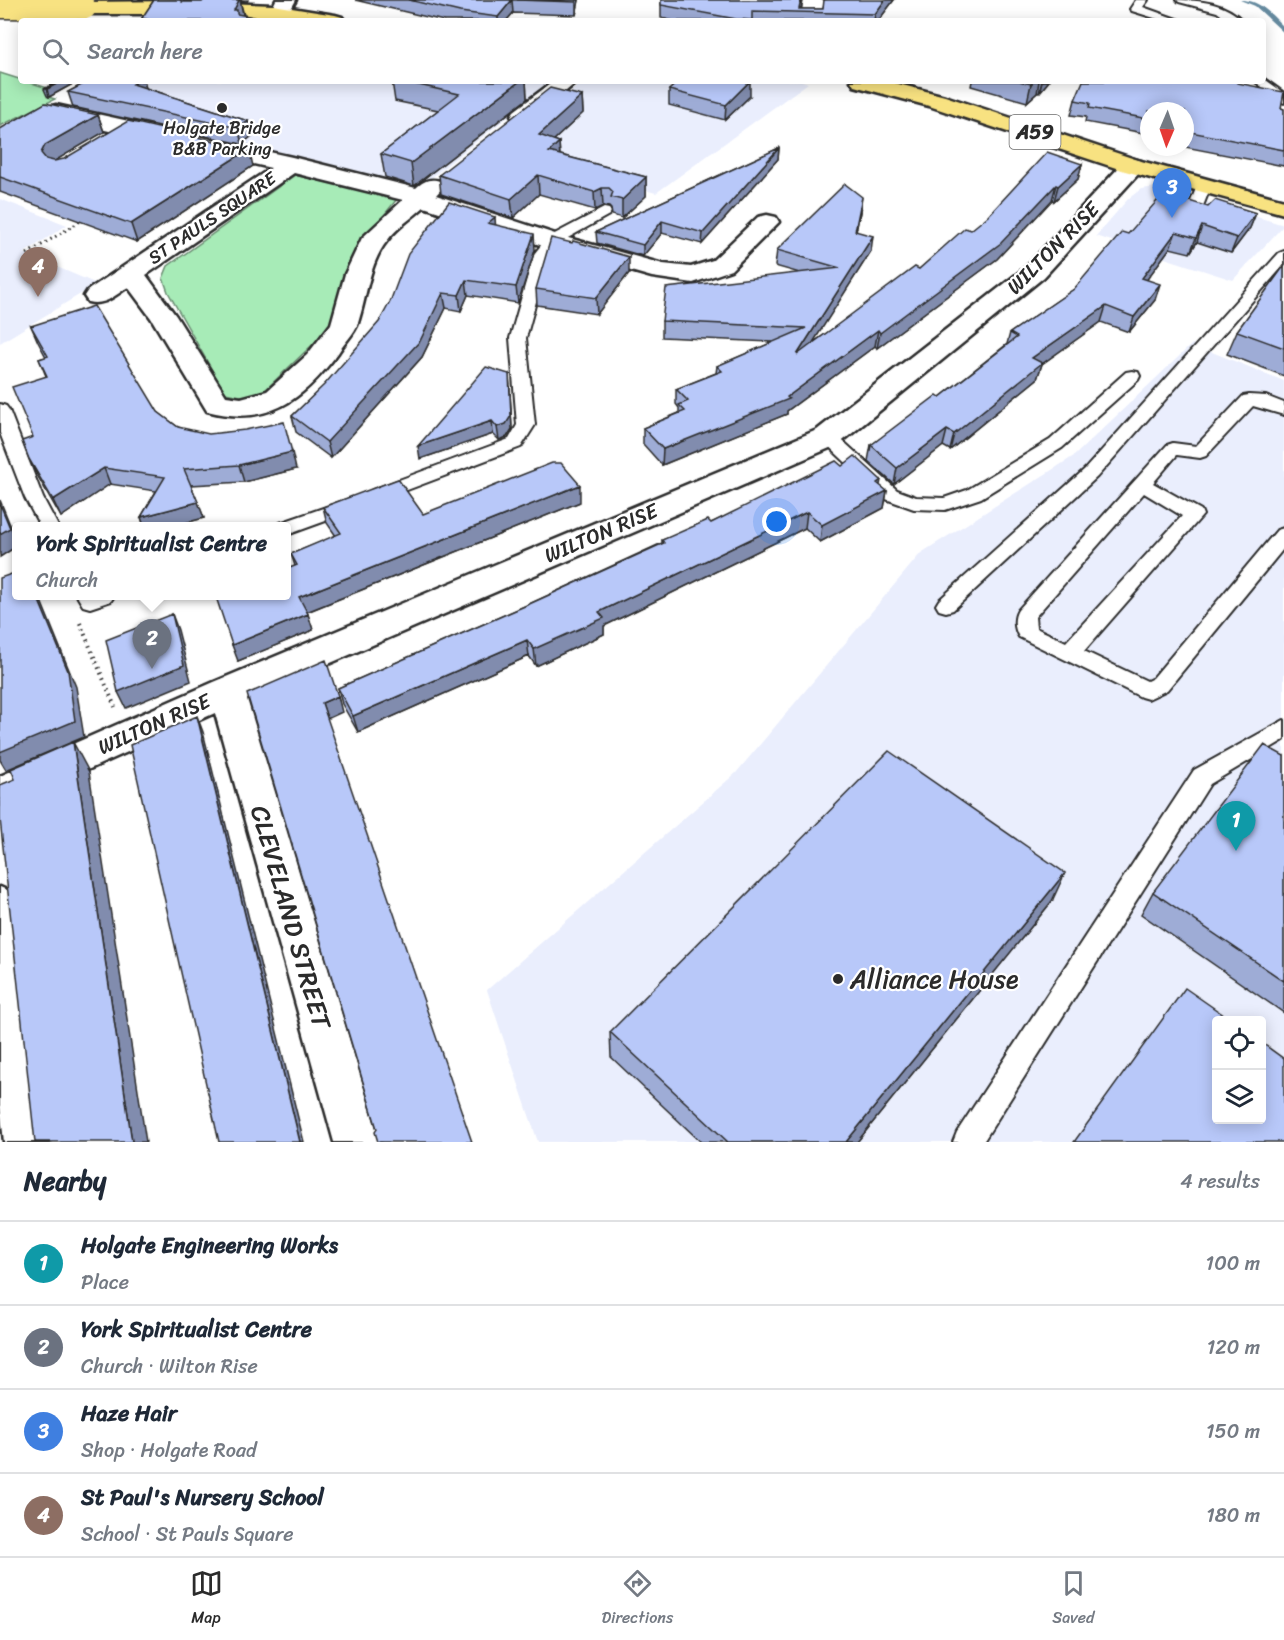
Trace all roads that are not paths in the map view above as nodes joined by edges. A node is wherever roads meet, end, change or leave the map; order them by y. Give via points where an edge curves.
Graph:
1 (814, 0) edge
2 (1142, 0) edge
3 (1183, 0) edge
4 (283, 6) edge
5 (0, 7) edge
6 (201, 15) edge
7 (325, 18) edge
8 (811, 18) edge
9 (1166, 18) edge
10 (1233, 18) edge
11 (563, 84) edge
12 (873, 84) edge
13 (1264, 84) edge
14 (79, 93) edge
15 (1284, 99) edge
16 (131, 128) junction
17 (502, 132) edge
18 (101, 146) edge
19 (292, 164) junction
20 (1133, 166) junction
21 (446, 175) edge
22 (418, 197) junction
23 (1284, 207) edge
24 (604, 212) dead end
25 (767, 222) dead end
26 (552, 241) junction
27 (1283, 258) edge
28 (131, 273) junction
29 (97, 296) dead end
30 (1132, 376) dead end
31 (1284, 409) edge
32 (0, 410) edge
33 (828, 437) junction
34 (1142, 484) junction
35 (47, 522) edge
36 (291, 527) edge
37 (1284, 535) edge
38 (946, 605) dead end
39 (1069, 653) junction
40 (227, 692) junction
41 (1284, 729) edge
42 (0, 792) edge
43 (0, 906) edge
44 (27, 1142) edge
45 (357, 1142) edge
46 (967, 1142) edge

1 - 8 street
2 - 9 lane via 1136,9
3 - 10 lane via 1221,10
4 - 6 main road
4 - 7 main road
5 - 6 main road, bridge
11 - 17 street
12 - 20 main road, A59
13 - 15 lane
14 - 16 street via 43,112
16 - 18 street
16 - 19 street
19 - 22 street
19 - 28 street, ST PAULS SQUARE
20 - 23 main road, A59 via 1200,196
20 - 33 street, WILTON RISE via 1035,272
21 - 22 street, ST PAULS SQUARE
22 - 26 street
22 - 28 street, ST PAULS SQUARE via 375,238 358,274 344,325 309,368 277,398 259,405 217,404 163,316
24 - 26 lane
25 - 26 street via 722,265 693,275 661,272
26 - 36 lane via 542,254 518,338 526,425 515,443
27 - 38 lane via 1091,473
28 - 29 street, ST PAULS SQUARE
30 - 33 lane via 1056,444 974,494 945,504 914,503 890,494
31 - 34 lane via 1249,400 1200,452 1173,450
32 - 35 lane
33 - 40 street, WILTON RISE
34 - 39 lane via 1025,615 1026,632
34 - 39 lane via 1194,515
37 - 39 lane via 1160,684 1148,691
40 - 42 street, WILTON RISE
40 - 45 street, CLEVELAND STREET
41 - 46 lane via 1202,777
43 - 44 street

